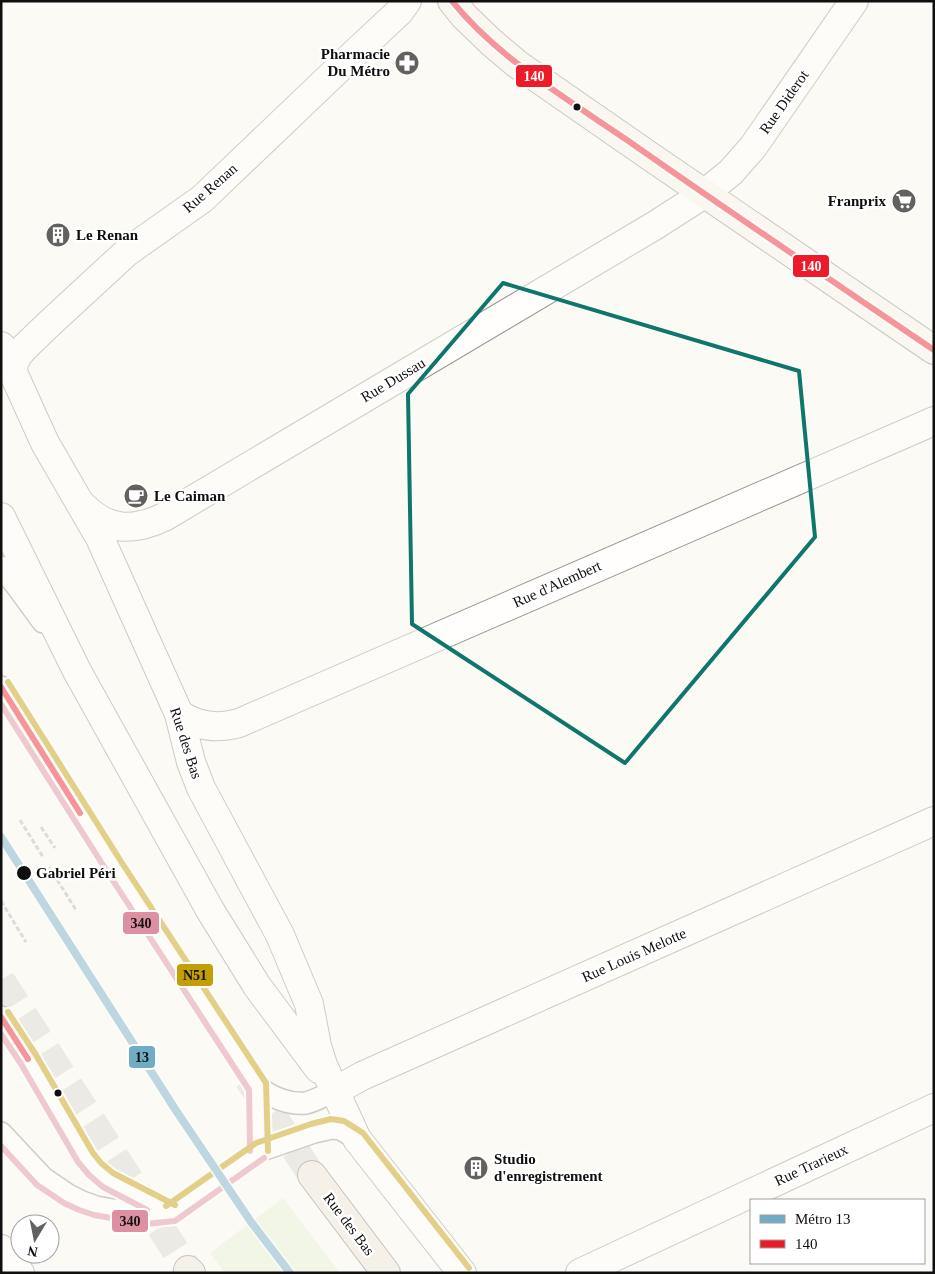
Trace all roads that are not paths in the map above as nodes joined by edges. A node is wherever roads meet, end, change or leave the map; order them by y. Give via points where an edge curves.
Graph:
1 (408, 1) edge
2 (452, 1) edge
3 (854, 1) edge
4 (704, 194) junction
5 (1, 346) edge
6 (934, 350) edge
7 (14, 372) junction
8 (934, 421) edge
9 (78, 501) junction
10 (1, 517) edge
11 (1, 567) edge
12 (77, 672) junction
13 (1, 687) edge
14 (179, 714) junction
15 (934, 821) edge
16 (1, 1017) edge
17 (258, 1088) junction
18 (335, 1090) junction
19 (934, 1108) edge
20 (1, 1133) edge
21 (357, 1139) junction
22 (259, 1151) junction
23 (312, 1176) tunnel mouth
24 (170, 1213) junction
25 (1, 1250) edge
26 (20, 1273) edge
27 (386, 1273) edge
28 (462, 1273) edge
29 (580, 1273) edge

1 - 7 street, Rue Renan via 202,199 127,252 50,323 18,354
2 - 4 main road via 517,64
3 - 4 street, Rue Diderot via 753,147 731,172
4 - 6 main road
4 - 9 street, Rue Dussau via 164,517 140,526 110,525 93,516
5 - 7 street, Rue des Bas
7 - 9 street, Rue des Bas via 45,443
8 - 14 street, Rue d'Alembert via 239,723 204,725
9 - 14 street, Rue des Bas via 100,538
10 - 12 street, Rue des Bas
11 - 12 lane
12 - 18 street, Rue des Bas via 205,902 252,979
13 - 17 lane
14 - 18 street, Rue des Bas via 196,778 280,935 309,1004 317,1046
15 - 18 street, Rue Louis Melotte
16 - 24 lane via 95,1169 108,1180
17 - 18 lane via 284,1101 305,1103
17 - 22 lane
18 - 21 street, Rue des Bas
19 - 29 street, Rue Trarieux
20 - 24 lane via 43,1178 82,1202 130,1213
21 - 22 lane via 332,1128
21 - 28 street, Rue des Bas
22 - 24 lane
23 - 27 main road, Rue des Bas
25 - 26 street

